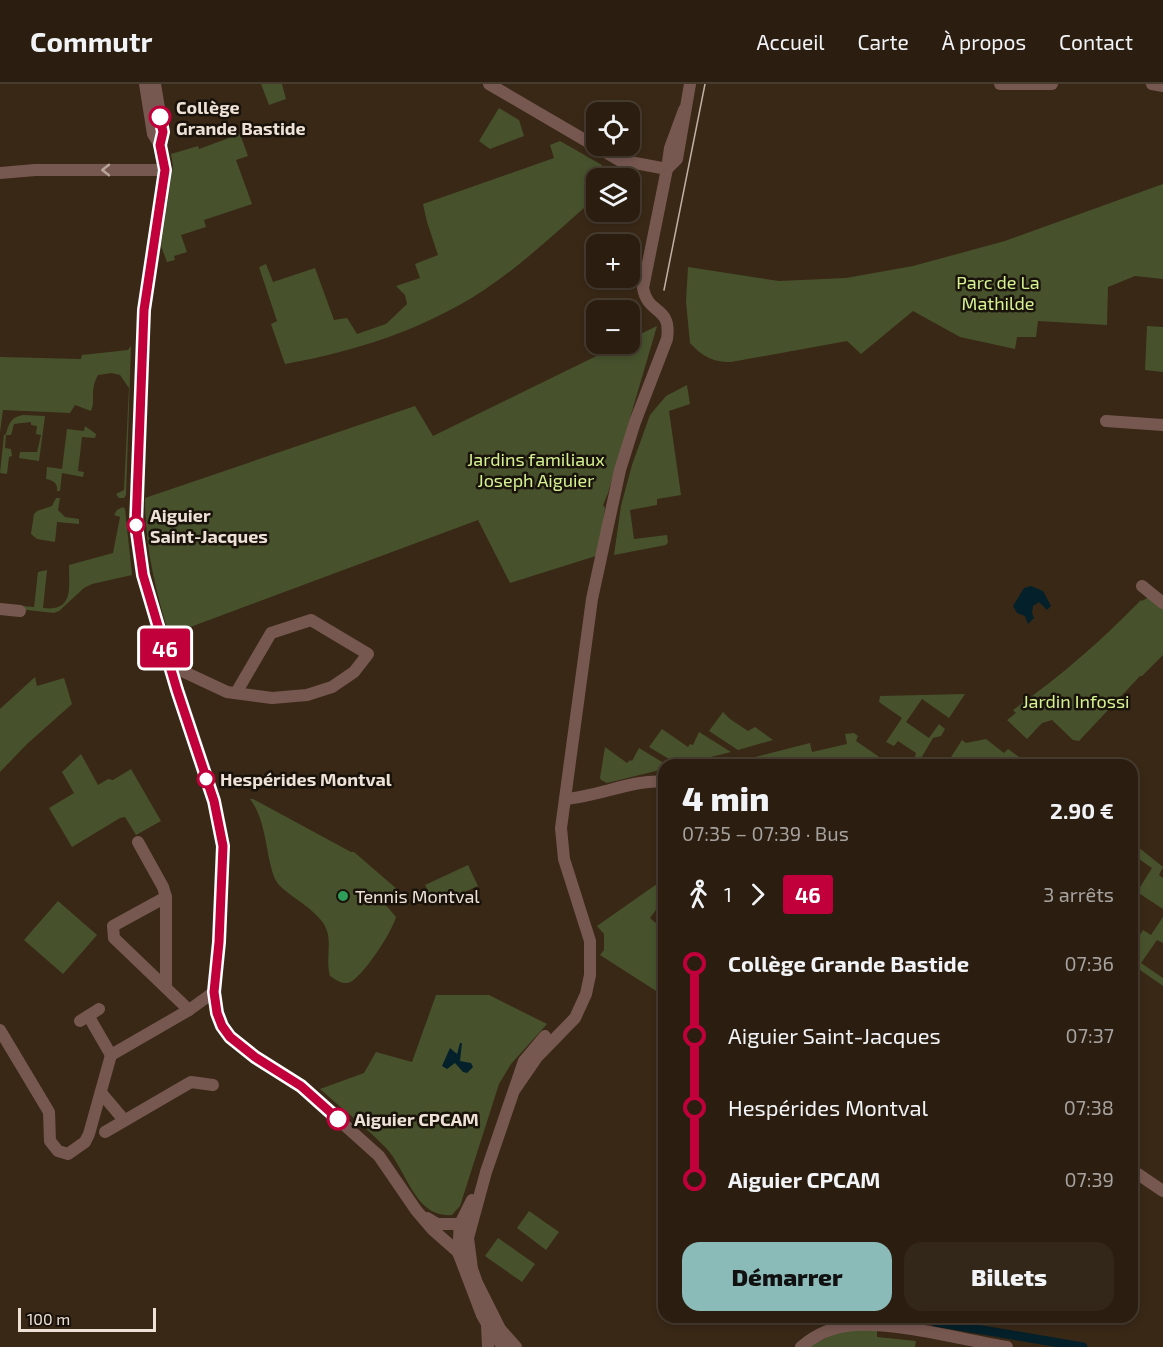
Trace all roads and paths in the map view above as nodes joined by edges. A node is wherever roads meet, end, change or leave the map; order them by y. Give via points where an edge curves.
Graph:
1 (145, 84) edge
2 (155, 84) edge
3 (489, 84) edge
4 (690, 84) edge
5 (1000, 84) edge
6 (1052, 84) edge
7 (1152, 84) edge
8 (1163, 86) edge
9 (160, 145) junction
10 (667, 169) junction
11 (165, 170) junction
12 (0, 172) edge
13 (1106, 421) dead end
14 (1163, 425) edge
15 (1142, 586) dead end
16 (1163, 603) edge
17 (0, 609) edge
18 (20, 611) dead end
19 (169, 661) junction
20 (236, 693) junction
21 (658, 782) edge
22 (565, 799) junction
23 (138, 842) dead end
24 (166, 897) junction
25 (166, 987) junction
26 (214, 992) junction
27 (189, 1010) junction
28 (89, 1015) dead end
29 (0, 1029) edge
30 (111, 1055) junction
31 (213, 1085) dead end
32 (102, 1094) junction
33 (124, 1120) junction
34 (105, 1132) dead end
35 (486, 1172) junction
36 (1138, 1174) edge
37 (1163, 1191) edge
38 (416, 1209) junction
39 (460, 1224) junction
40 (468, 1236) junction
41 (458, 1252) junction
42 (501, 1345) edge
43 (801, 1347) edge
44 (1007, 1347) edge

1 - 9 street via 153,134
2 - 9 street via 163,132
3 - 10 street via 619,160
4 - 10 street via 677,159
5 - 6 street
7 - 8 street
9 - 11 street
10 - 22 street via 643,288 647,302 666,318 667,339 620,470 592,599
11 -> 12 street
11 - 19 street via 144,310 136,525 143,575
13 - 14 street
15 - 16 street
17 - 18 street
19 - 20 street via 180,670
19 - 26 street via 214,801 223,846
20 - 20 street via 272,698 307,695 332,687 354,672 368,654 311,621 271,633
21 - 22 street
22 - 35 street via 562,848 590,941 588,986 575,1018 537,1057 515,1089
23 - 24 street
24 - 25 street
24 - 25 street via 113,926 114,938
25 - 27 street
26 - 27 street
26 - 38 street via 217,1013 230,1037 301,1086 370,1148
27 - 30 street
28 - 30 street
29 - 32 street via 49,1112 50,1141 58,1151 68,1154 85,1142
30 - 32 street
31 - 33 street via 190,1082
32 - 33 street
33 - 34 street
35 - 39 street
35 - 40 street
36 - 37 street
38 - 39 street via 437,1224
38 - 41 street
39 - 40 street
39 - 41 street
40 - 41 street
40 - 42 street via 472,1269 500,1329
41 - 42 street via 473,1294
43 - 44 street via 820,1334 854,1325 925,1332

